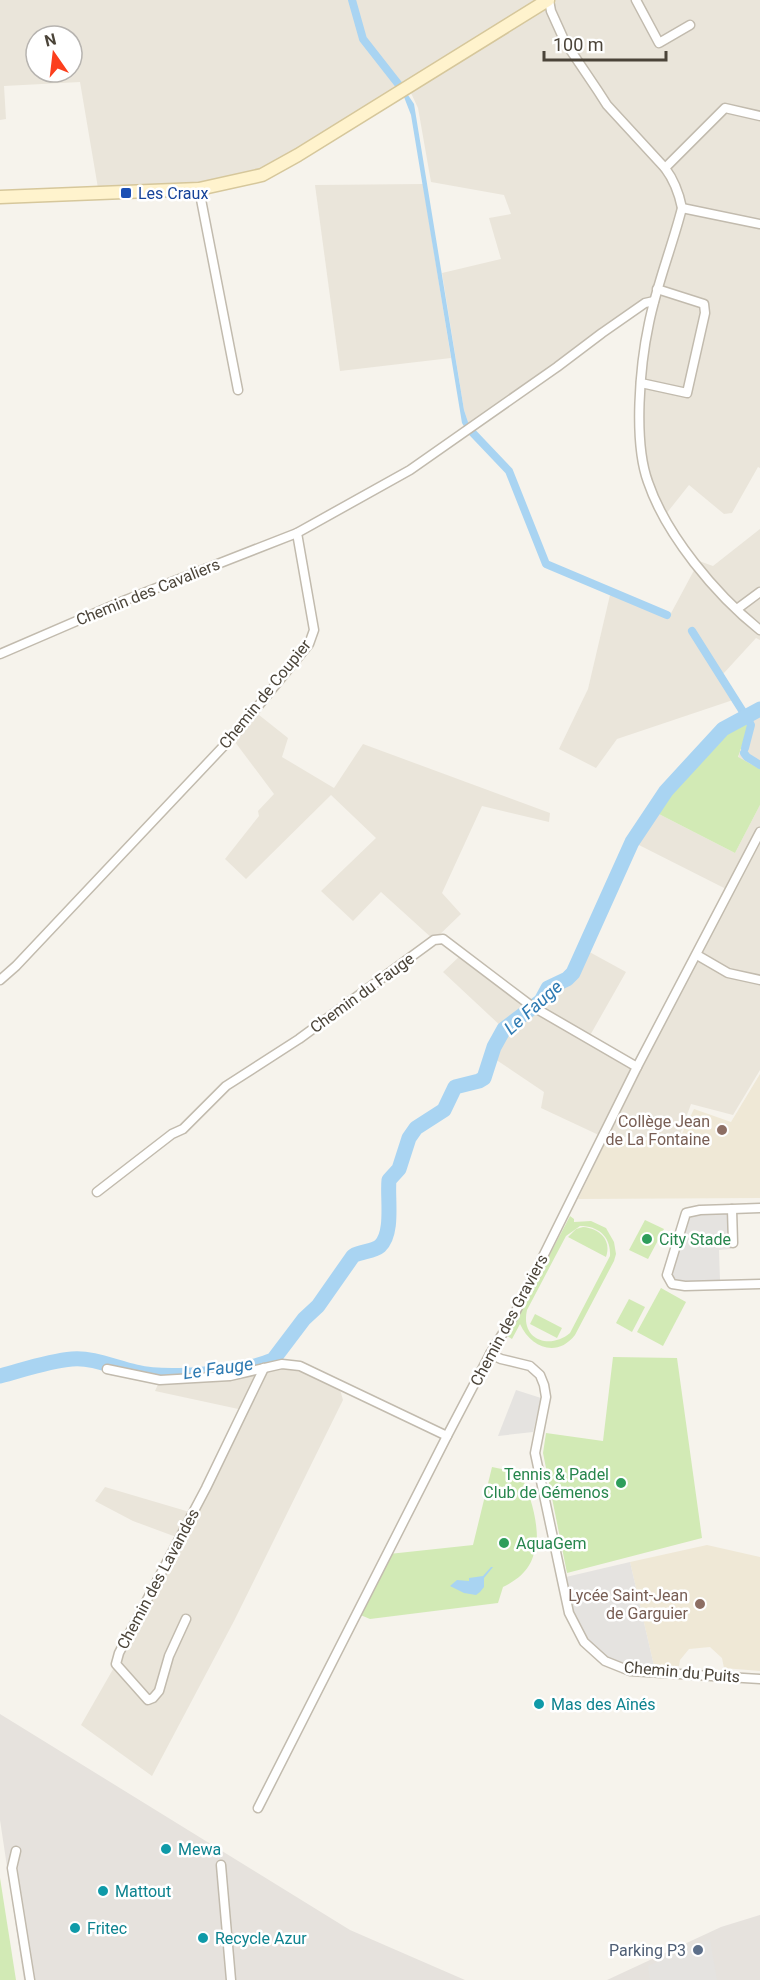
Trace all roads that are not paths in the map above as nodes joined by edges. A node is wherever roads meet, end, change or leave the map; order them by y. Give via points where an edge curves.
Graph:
1 (549, 0) edge
2 (636, 0) edge
3 (690, 26) dead end
4 (760, 116) edge
5 (665, 168) junction
6 (199, 189) junction
7 (0, 197) edge
8 (682, 208) junction
9 (760, 224) edge
10 (657, 289) junction
11 (654, 301) junction
12 (641, 382) junction
13 (238, 390) dead end
14 (297, 533) junction
15 (760, 592) edge
16 (737, 609) junction
17 (760, 630) edge
18 (0, 654) edge
19 (760, 832) edge
20 (697, 955) junction
21 (0, 980) edge
22 (760, 980) edge
23 (638, 1067) junction
24 (98, 1192) dead end
25 (760, 1208) edge
26 (732, 1209) junction
27 (733, 1243) dead end
28 (760, 1284) edge
29 (490, 1354) junction
30 (264, 1368) junction
31 (107, 1369) dead end
32 (447, 1436) junction
33 (186, 1619) dead end
34 (760, 1679) edge
35 (258, 1808) dead end
36 (16, 1851) dead end
37 (220, 1865) dead end
38 (30, 1980) edge
39 (231, 1980) edge

1 - 5 street via 565,42 607,105
1 - 6 main road via 298,156 262,175
2 - 3 street via 659,43
4 - 5 street via 725,108
5 - 8 street via 673,179
6 - 7 main road
6 - 13 street
8 - 9 street
8 - 10 street
10 - 11 street
10 - 12 street via 704,304 705,313 687,393
11 - 12 street
11 - 14 street via 610,327 410,470
12 - 16 street via 642,453 647,481 665,519 700,571
14 - 18 street, Chemin des Cavaliers
14 - 21 street, Chemin de Coupier via 314,630 309,644 236,733
15 - 16 street
16 - 17 street
19 - 20 street, Chemin des Graviers
20 - 22 street via 728,973
20 - 23 street, Chemin des Graviers
23 - 24 street, Chemin du Fauge via 533,1007 443,939 434,940 299,1040 226,1086 183,1129
23 - 29 street, Chemin des Graviers
25 - 26 street
26 - 27 street
26 - 28 street via 686,1214 667,1275 672,1284 685,1286
29 - 32 street, Chemin des Graviers
29 - 34 street, Chemin du Puits via 530,1366 544,1385 546,1397 535,1453 569,1613 584,1642 605,1661 630,1671
30 - 31 street via 230,1376 160,1380
30 - 32 street via 300,1366
30 - 33 street, Chemin des Lavandes via 206,1488 118,1653 116,1664 148,1700 159,1691
32 - 35 street, Chemin des Graviers
36 - 38 street via 12,1868
37 - 39 street

